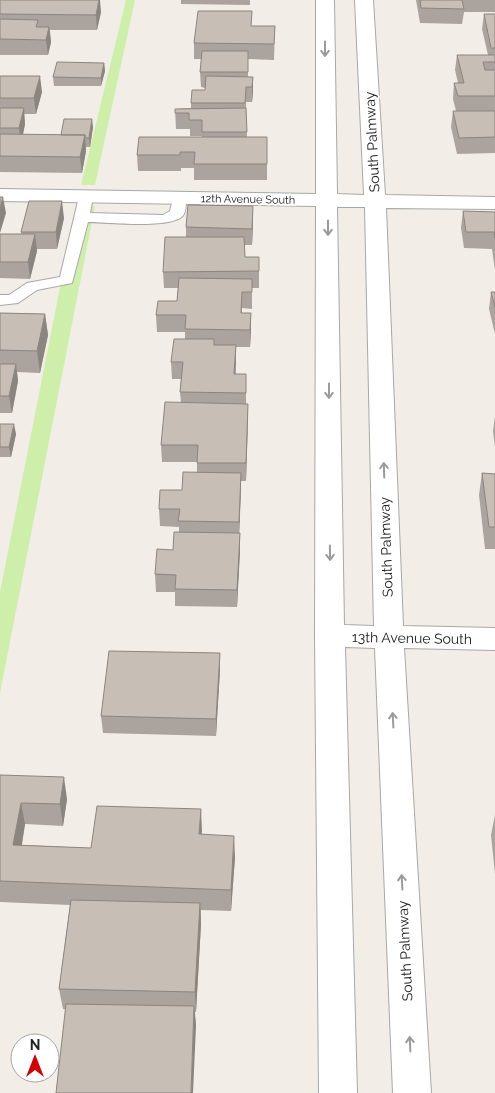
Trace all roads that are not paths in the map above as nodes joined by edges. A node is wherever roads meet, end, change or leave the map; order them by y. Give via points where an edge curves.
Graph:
1 (325, 0) edge
2 (364, 0) edge
3 (0, 196) edge
4 (86, 197) junction
5 (180, 198) junction
6 (328, 200) junction
7 (375, 201) junction
8 (495, 203) edge
9 (81, 217) junction
10 (0, 300) edge
11 (330, 636) junction
12 (389, 637) junction
13 (495, 639) edge
14 (338, 1093) edge
15 (412, 1093) edge

1 -> 6 street via 325,189
2 - 7 street, South Palmway
3 - 4 street, 12th Avenue South
4 - 5 street, 12th Avenue South
4 - 9 lane
5 - 6 street, 12th Avenue South
5 - 9 lane via 177,213 165,219
6 - 7 street, 12th Avenue South
6 -> 11 street
7 - 8 street, 12th Avenue South
12 -> 7 street, South Palmway
9 - 10 lane via 67,280 32,286 13,300
11 - 12 street, 13th Avenue South
11 - 14 street
12 - 13 street, 13th Avenue South
15 -> 12 street, South Palmway

